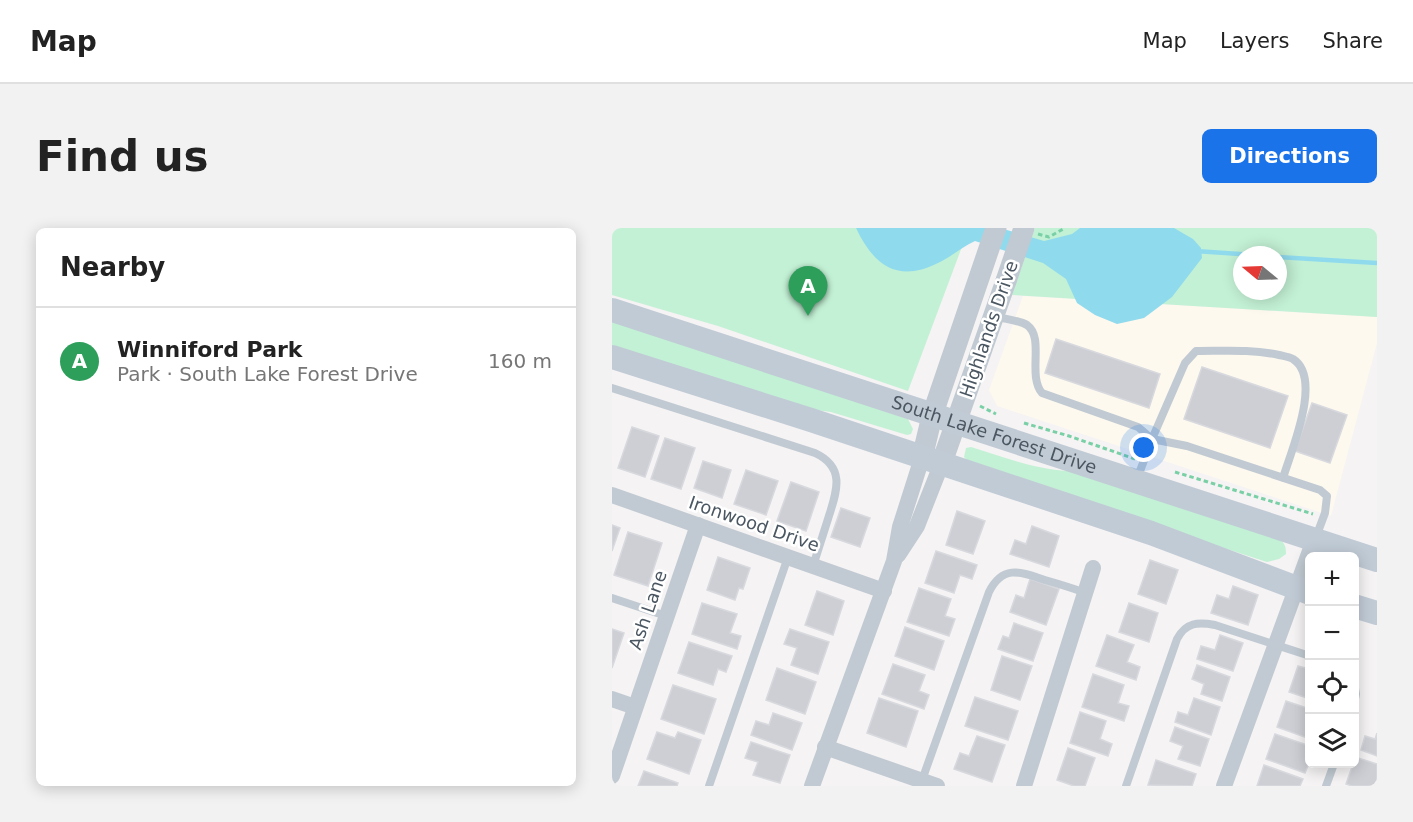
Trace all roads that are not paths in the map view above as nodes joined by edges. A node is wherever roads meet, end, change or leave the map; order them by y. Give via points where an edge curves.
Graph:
1 (996, 228) edge
2 (1027, 230) edge
3 (612, 310) edge
4 (993, 316) junction
5 (612, 357) edge
6 (612, 388) edge
7 (932, 416) junction
8 (956, 424) junction
9 (1152, 440) junction
10 (932, 461) junction
11 (1283, 478) junction
12 (1136, 482) junction
13 (612, 495) edge
14 (698, 525) junction
15 (1314, 540) junction
16 (788, 557) junction
17 (1377, 560) edge
18 (813, 566) junction
19 (1093, 568) dead end
20 (884, 591) junction
21 (1303, 591) edge
22 (1086, 593) junction
23 (612, 598) edge
24 (1359, 608) edge
25 (1377, 613) edge
26 (666, 616) junction
27 (1275, 644) junction
28 (1305, 654) edge
29 (612, 699) edge
30 (635, 707) junction
31 (825, 747) junction
32 (1333, 768) edge
33 (612, 776) edge
34 (927, 784) edge
35 (710, 786) edge
36 (812, 786) edge
37 (1024, 786) edge
38 (1126, 786) edge
39 (1224, 786) edge
40 (1326, 786) edge

1 - 7 street, Highlands Drive
2 - 4 street, Highlands Drive, bridge
3 - 7 main road, South Lake Forest Drive
4 - 8 street, Highlands Drive
4 - 9 lane via 1027,325 1034,334 1035,374 1042,393 1138,427
5 - 10 main road
6 - 18 lane via 827,460 836,475 837,491
7 - 8 main road, South Lake Forest Drive
7 - 10 street, Highlands Drive
8 - 10 street, Highlands Drive
8 - 12 main road, South Lake Forest Drive
9 - 11 lane via 1187,446
9 - 11 lane via 1185,363 1196,351 1258,351 1292,358 1306,382 1305,405
9 - 12 lane
10 - 20 street, Highlands Drive via 900,527
10 - 21 main road via 1151,533
11 - 15 lane via 1328,496
12 - 15 main road, South Lake Forest Drive
13 - 14 street, Ironwood Drive
14 - 16 street, Ironwood Drive
14 - 26 street, Ash Lane
15 - 17 main road, South Lake Forest Drive
15 - 21 street
16 - 18 street, Ironwood Drive
16 - 35 lane
18 - 20 street, Ironwood Drive
19 - 22 street
20 - 31 street, Highlands Drive
21 - 27 street
22 - 34 lane via 1022,572 999,578 989,592
22 - 37 street
23 - 26 lane
24 - 25 main road
26 - 30 street, Ash Lane
27 - 28 lane
27 - 38 lane via 1202,622 1180,632
27 - 39 street
29 - 30 street
30 - 33 street, Ash Lane
31 - 34 street
31 - 36 street, Highlands Drive
32 - 40 lane

